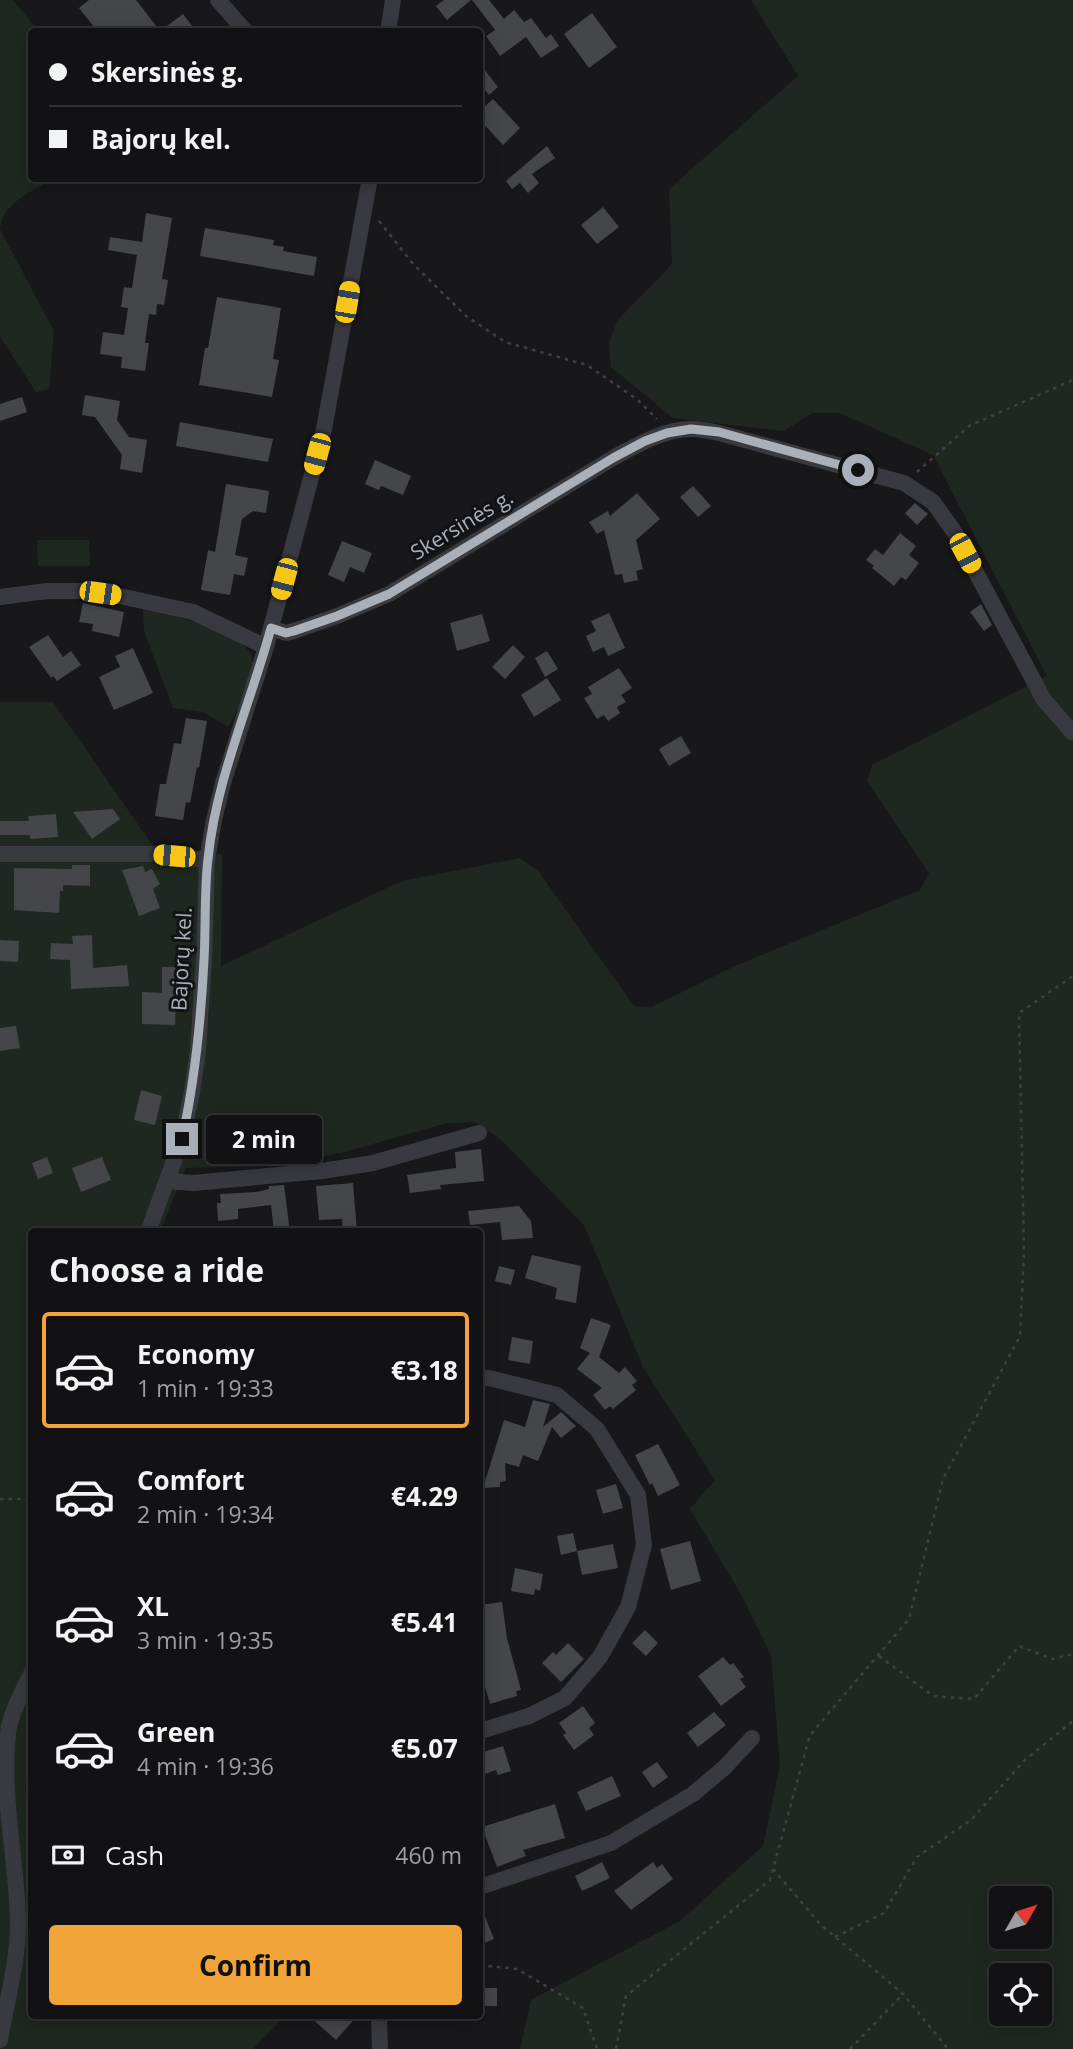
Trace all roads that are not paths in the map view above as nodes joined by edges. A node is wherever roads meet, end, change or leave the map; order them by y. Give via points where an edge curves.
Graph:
1 (218, 0) edge
2 (393, 0) edge
3 (242, 28) edge
4 (389, 28) edge
5 (369, 182) edge
6 (0, 597) edge
7 (271, 628) junction
8 (266, 647) junction
9 (1073, 733) edge
10 (0, 854) edge
11 (207, 860) junction
12 (479, 1133) dead end
13 (168, 1181) junction
14 (150, 1228) edge
15 (483, 1378) edge
16 (28, 1681) edge
17 (483, 1730) edge
18 (751, 1738) dead end
19 (483, 1886) edge
20 (379, 2019) edge
21 (0, 2040) edge
22 (380, 2049) edge

1 - 3 street
2 - 4 street
5 - 7 street, Bajorų kel. via 324,429
6 - 8 street via 72,591 115,595 193,612
7 - 8 street, Bajorų kel.
7 - 9 street, Skersinės g. via 294,631 389,594 645,441 691,429 719,432 904,483 933,502 955,533 1044,700
8 - 11 street, Bajorų kel. via 222,783
10 - 11 street via 155,854
11 - 13 street, Bajorų kel. via 198,1050 182,1139
12 - 13 street via 373,1163 322,1171 193,1183
13 - 14 street, Bajorų kel.
15 - 17 street via 557,1395 597,1429 638,1495 644,1545 628,1607 600,1657 565,1698 529,1716
16 - 21 street via 9,1725 5,1755 4,1791 18,1917 17,1958
18 - 19 street via 693,1794 611,1843
20 - 22 street

